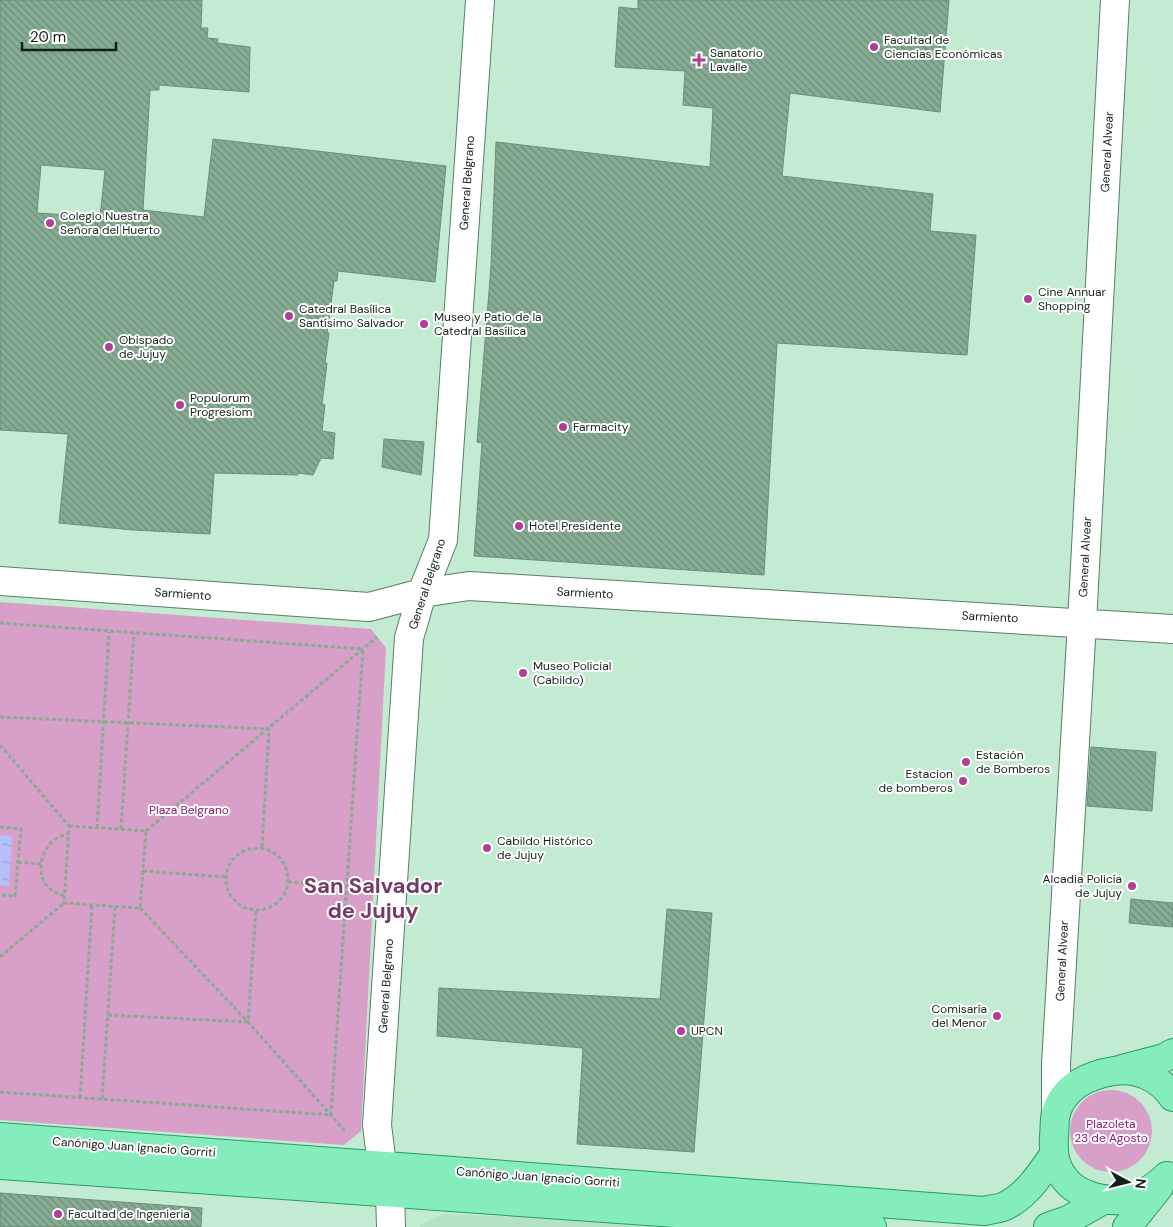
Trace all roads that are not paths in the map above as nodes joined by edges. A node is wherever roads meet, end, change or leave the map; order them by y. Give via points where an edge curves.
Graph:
1 (480, 0) edge
2 (1115, 0) edge
3 (0, 581) edge
4 (422, 593) junction
5 (1082, 623) junction
6 (1173, 629) edge
7 (1173, 1053) edge
8 (1116, 1070) junction
9 (1173, 1098) edge
10 (1056, 1113) junction
11 (0, 1137) edge
12 (1053, 1156) junction
13 (0, 1165) edge
14 (368, 1165) junction
15 (1170, 1172) edge
16 (390, 1192) junction
17 (1105, 1199) junction
18 (391, 1227) edge
19 (872, 1227) edge
20 (1048, 1227) edge
21 (1127, 1227) edge

1 - 4 street, General Belgrano via 443,540
2 - 5 street, General Alvear
3 - 4 street, Sarmiento via 369,606
4 - 5 street, Sarmiento via 469,586
4 - 14 street, General Belgrano via 409,638 377,1125
5 - 6 street, Sarmiento
5 - 10 street, General Alvear via 1056,1064
7 - 8 main road
8 - 9 main road via 1135,1071 1153,1078 1168,1089
8 - 10 main road via 1080,1081 1069,1091
10 - 12 main road
11 - 14 main road, Canónigo Juan Ignacio Gorriti
12 - 14 main road, Canónigo Juan Ignacio Gorriti via 1023,1193 1006,1206 984,1210
12 - 17 main road via 1071,1185 1088,1195
13 - 16 main road, Canónigo Juan Ignacio Gorriti
14 - 16 street, General Belgrano
15 - 17 main road via 1160,1184 1128,1199
15 - 21 main road
16 - 18 street, General Belgrano
16 - 19 main road, Canónigo Juan Ignacio Gorriti
17 - 20 main road via 1068,1220

